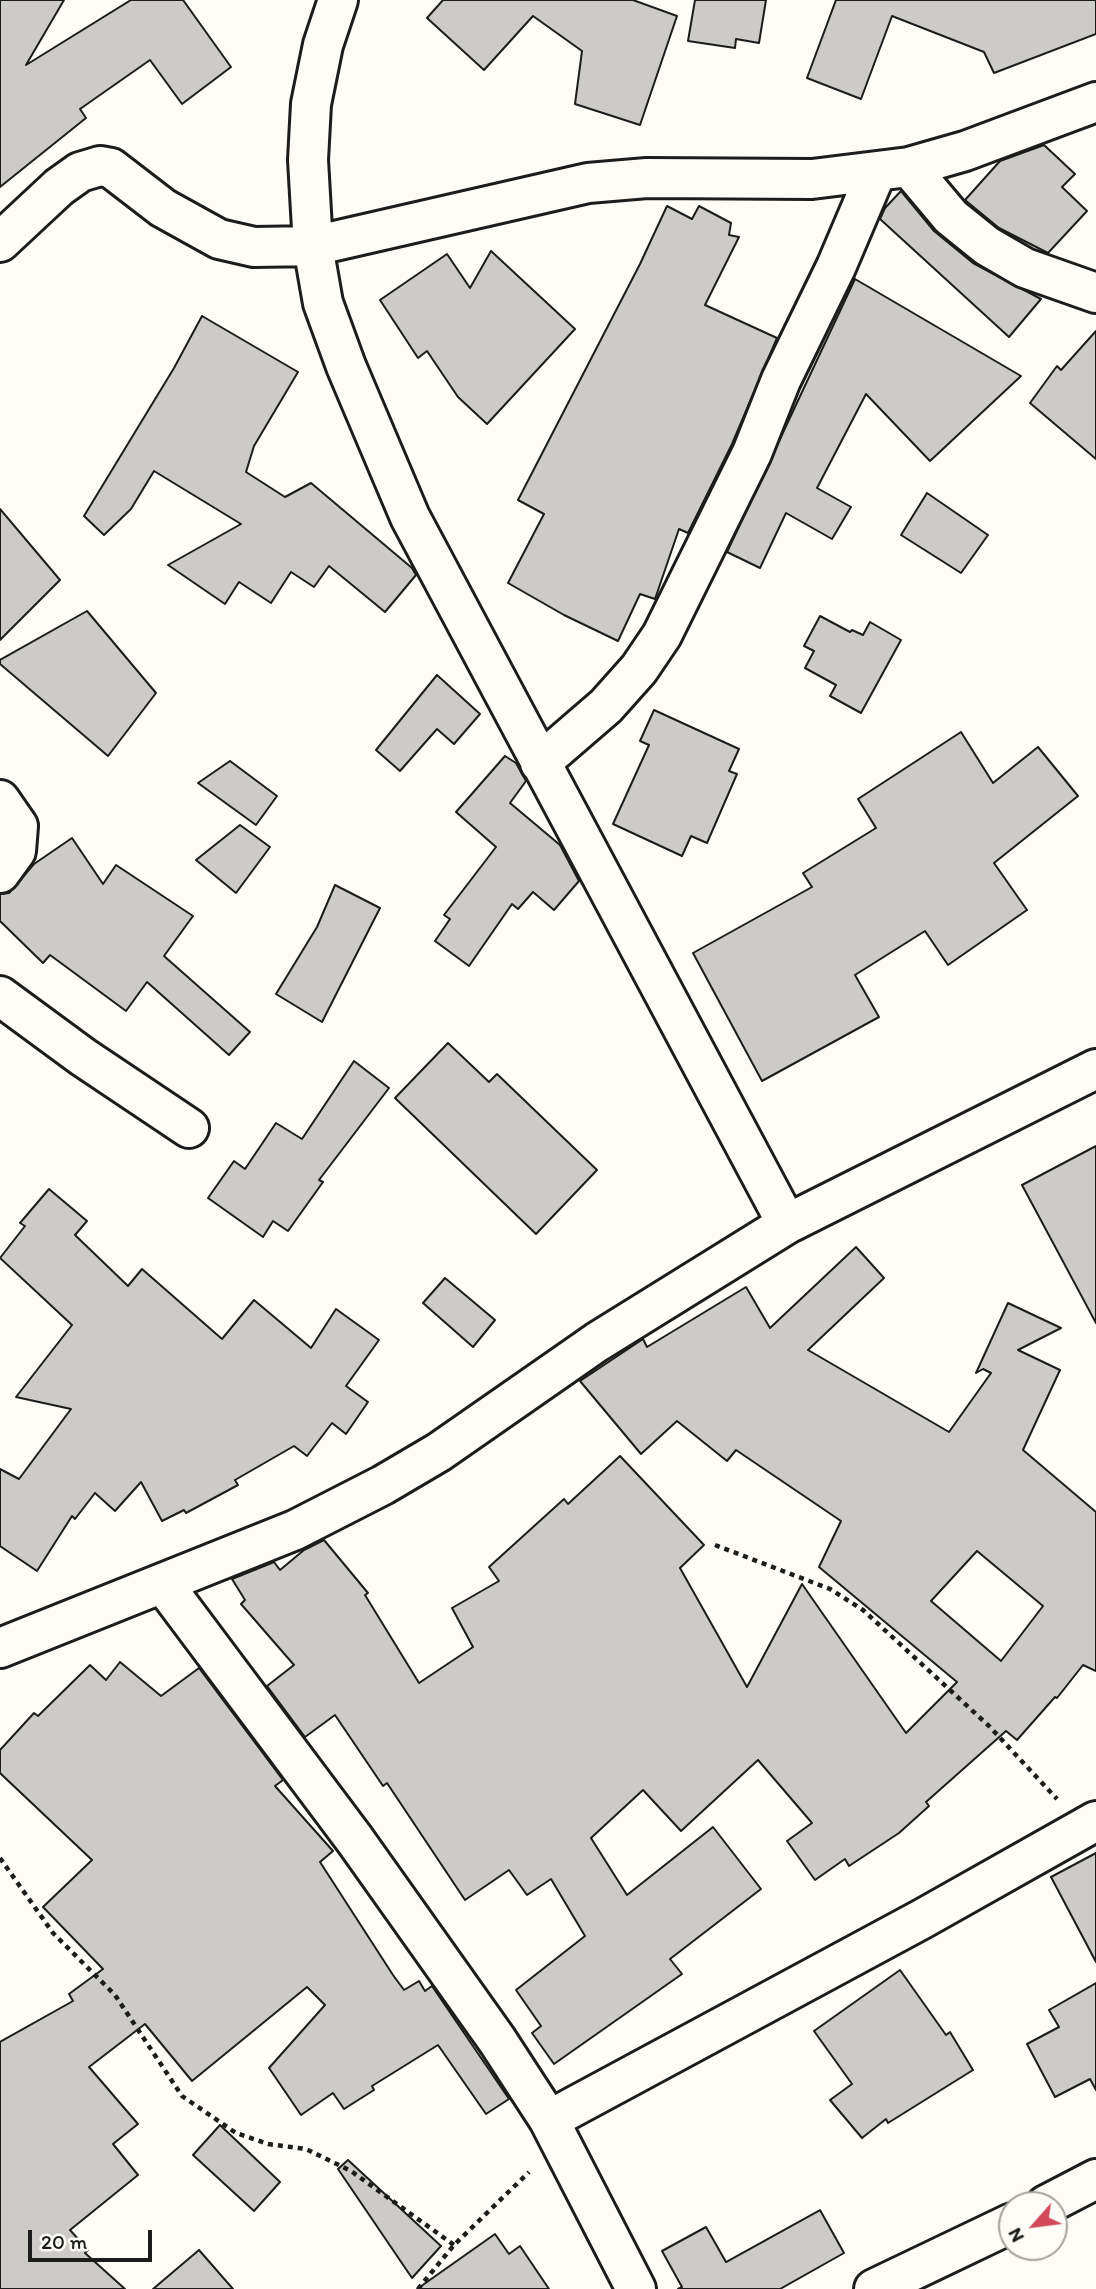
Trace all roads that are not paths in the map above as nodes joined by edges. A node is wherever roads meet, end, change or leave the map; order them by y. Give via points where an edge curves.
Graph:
1 (338, 0) edge
2 (1096, 102) edge
3 (892, 170) junction
4 (0, 242) edge
5 (313, 246) junction
6 (1096, 293) edge
7 (540, 763) junction
8 (0, 800) edge
9 (0, 873) edge
10 (0, 996) edge
11 (1096, 1069) edge
12 (188, 1128) dead end
13 (786, 1224) junction
14 (164, 1585) junction
15 (0, 1648) edge
16 (1090, 1824) edge
17 (555, 2131) junction
18 (1096, 2179) edge
19 (1068, 2194) edge
20 (998, 2229) edge
21 (636, 2289) edge
22 (874, 2289) edge

1 - 5 street via 311,104 308,160
2 - 3 street via 965,151
3 - 5 street via 812,180 694,178 588,183
3 - 6 street via 987,246 1026,268
3 - 7 street via 836,267 781,380 752,453 662,635 606,706
4 - 5 street via 70,179 100,166 111,168 163,208 219,239 254,247
5 - 7 street via 324,303 346,366 410,517
7 - 13 street
8 - 9 street via 18,826 16,851
10 - 12 street
11 - 13 street
13 - 14 street via 597,1342 439,1452 383,1485 295,1530
14 - 15 street
14 - 17 street via 429,1941
16 - 17 street
17 - 21 street
18 - 19 street
20 - 22 street

